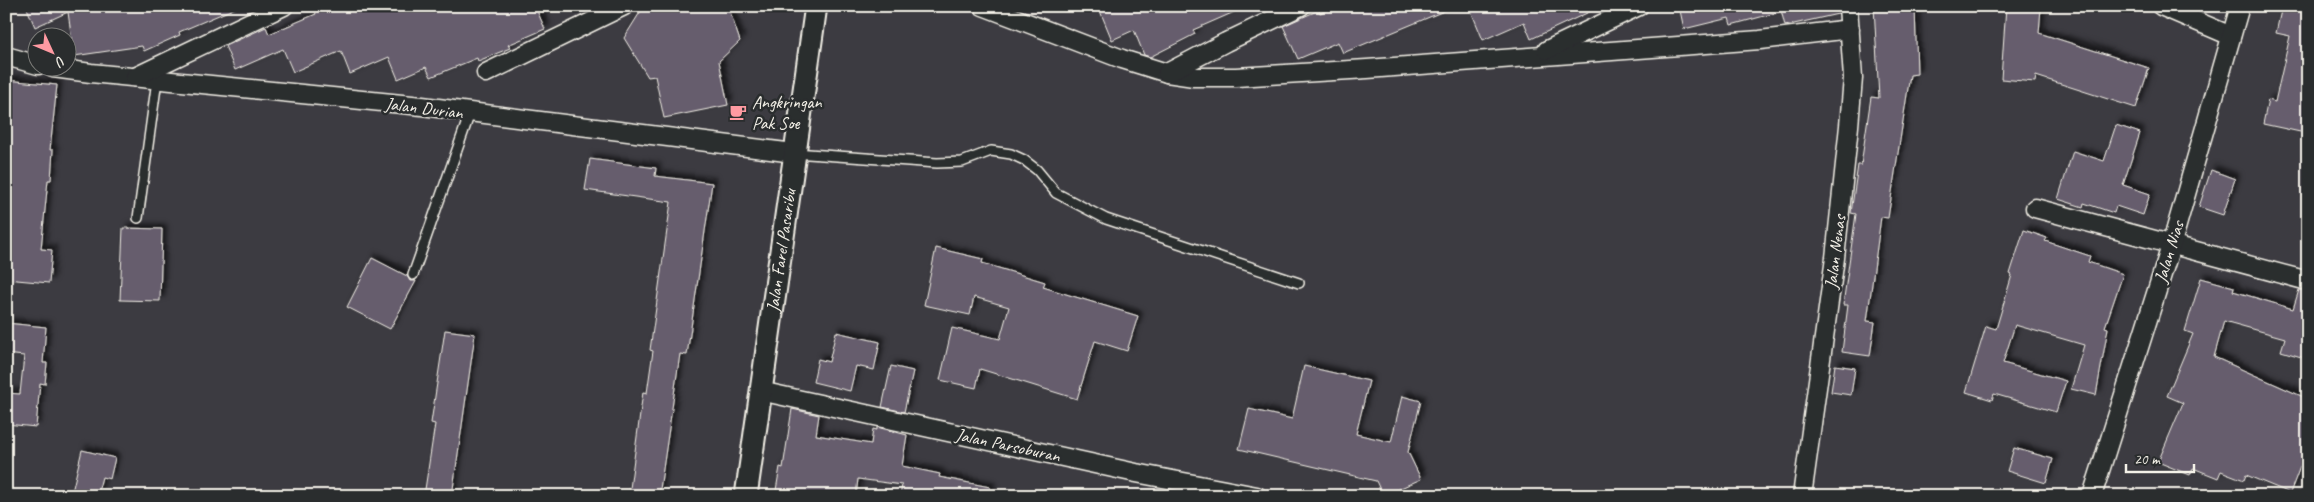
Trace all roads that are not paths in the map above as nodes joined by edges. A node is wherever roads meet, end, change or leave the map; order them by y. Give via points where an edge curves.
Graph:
1 (284, 6) edge
2 (624, 6) edge
3 (816, 6) edge
4 (983, 6) edge
5 (1300, 6) edge
6 (1639, 6) edge
7 (1848, 6) edge
8 (2161, 6) edge
9 (2240, 6) edge
10 (1850, 29) junction
11 (2231, 36) junction
12 (1536, 55) junction
13 (6, 56) edge
14 (28, 62) edge
15 (78, 71) edge
16 (486, 73) dead end
17 (1167, 73) junction
18 (134, 78) junction
19 (157, 80) junction
20 (470, 113) junction
21 (794, 153) junction
22 (2035, 208) dead end
23 (138, 218) dead end
24 (2171, 246) junction
25 (412, 275) dead end
26 (2308, 281) edge
27 (1299, 283) dead end
28 (760, 391) junction
29 (746, 496) edge
30 (1257, 496) edge
31 (1802, 496) edge
32 (2092, 496) edge

1 - 18 street
2 - 16 street
3 - 21 street, Jalan Farel Pasaribu
4 - 17 street
5 - 17 street
6 - 12 street
7 - 10 street, Jalan Nenas
8 - 11 street
9 - 11 street, Jalan Nias
10 - 12 street via 1760,40
10 - 31 street, Jalan Nenas via 1853,78 1835,258
11 - 24 street, Jalan Nias
12 - 17 street via 1236,77
13 - 14 street
15 - 18 street, Jalan Durian
18 - 19 street, Jalan Durian
19 - 20 street, Jalan Durian
19 - 23 lane
20 - 21 street, Jalan Durian
20 - 25 lane
21 - 27 lane via 937,163 962,162 991,151 1011,154 1037,170 1056,194 1106,219
21 - 28 street, Jalan Farel Pasaribu
22 - 24 street
24 - 26 street
24 - 32 street, Jalan Nias
28 - 29 street, Jalan Farel Pasaribu
28 - 30 street, Jalan Parsoburan via 1136,473

